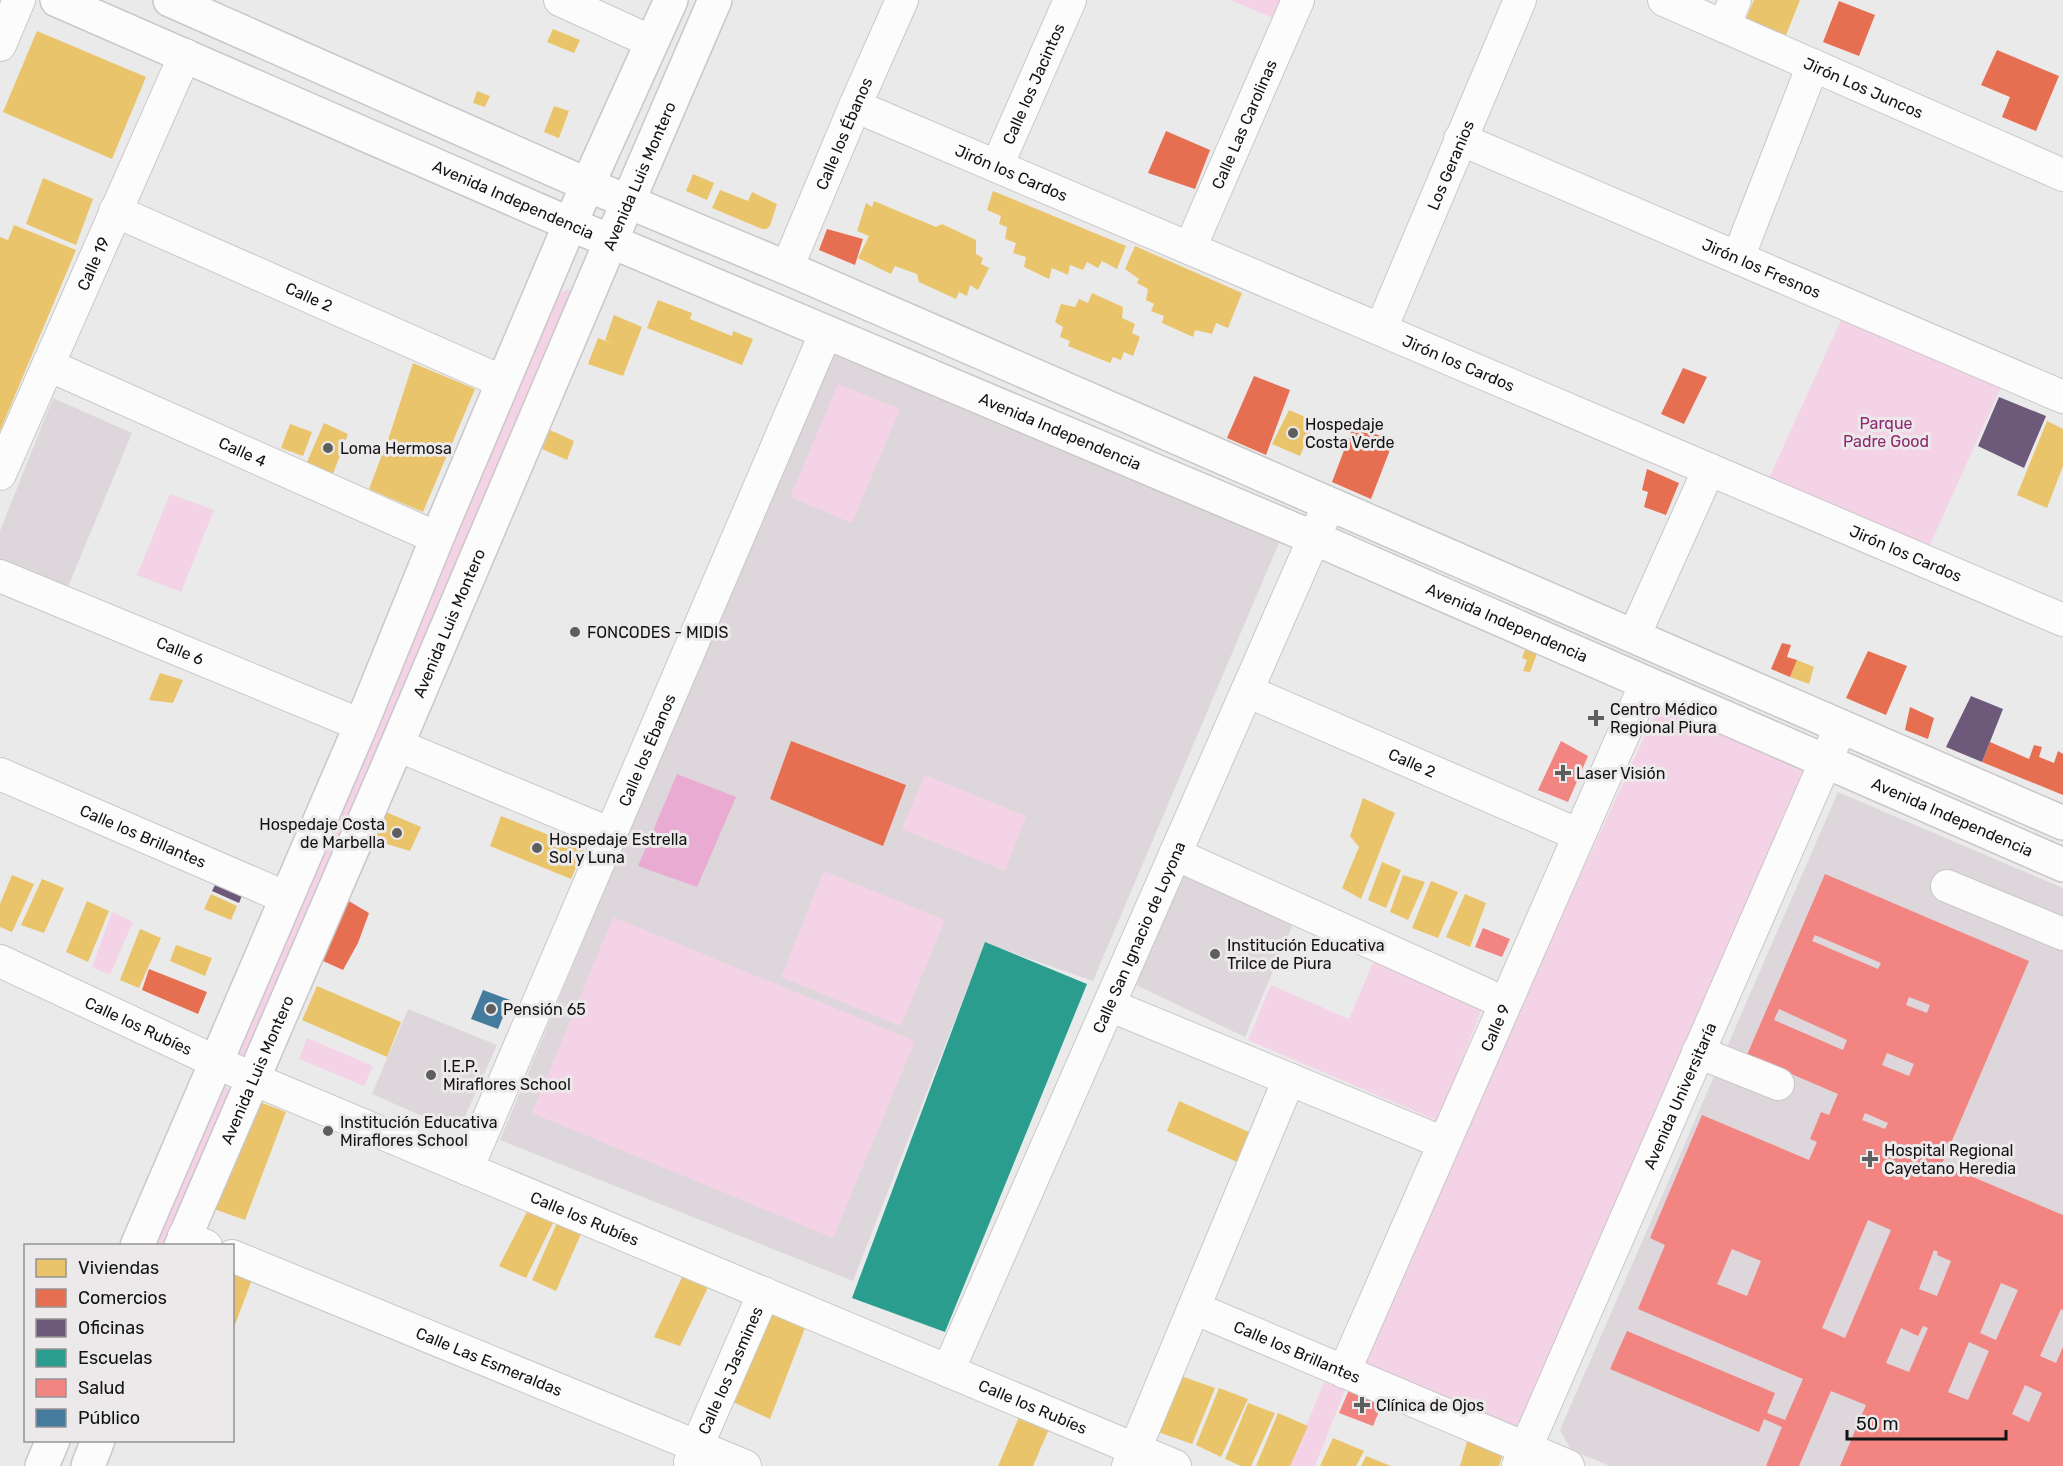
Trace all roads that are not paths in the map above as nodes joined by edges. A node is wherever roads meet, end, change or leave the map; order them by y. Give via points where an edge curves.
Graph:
1 (19, 0) edge
2 (57, 0) edge
3 (170, 0) edge
4 (560, 0) edge
5 (671, 0) edge
6 (715, 0) edge
7 (902, 0) edge
8 (1070, 0) edge
9 (1298, 0) edge
10 (1520, 0) edge
11 (1664, 0) edge
12 (204, 7) edge
13 (1730, 13) edge
14 (652, 42) junction
15 (0, 45) edge
16 (185, 55) junction
17 (1813, 65) junction
18 (855, 106) junction
19 (1460, 139) junction
20 (997, 166) junction
21 (2063, 175) edge
22 (588, 185) junction
23 (628, 202) junction
24 (115, 212) junction
25 (570, 224) junction
26 (611, 241) junction
27 (1190, 248) junction
28 (1738, 258) junction
29 (787, 268) junction
30 (1381, 329) junction
31 (826, 332) junction
32 (48, 365) junction
33 (503, 382) junction
34 (2063, 397) edge
35 (1709, 469) junction
36 (0, 474) edge
37 (1329, 504) junction
38 (437, 538) junction
39 (1314, 538) junction
40 (0, 576) edge
41 (2063, 620) edge
42 (1634, 636) junction
43 (1646, 683) junction
44 (1247, 691) junction
45 (361, 725) junction
46 (1841, 726) junction
47 (397, 745) junction
48 (1826, 760) junction
49 (0, 774) edge
50 (2063, 823) edge
51 (611, 834) junction
52 (1578, 835) junction
53 (1175, 854) junction
54 (2063, 865) edge
55 (1947, 886) dead end
56 (287, 898) junction
57 (2063, 934) edge
58 (0, 961) edge
59 (1505, 1003) junction
60 (1109, 1005) junction
61 (1698, 1052) junction
62 (217, 1062) junction
63 (253, 1079) junction
64 (1289, 1079) junction
65 (1778, 1084) dead end
66 (1444, 1143) junction
67 (467, 1169) junction
68 (190, 1242) edge
69 (137, 1244) edge
70 (234, 1257) edge
71 (764, 1293) junction
72 (1194, 1308) junction
73 (948, 1371) junction
74 (1344, 1372) junction
75 (51, 1442) edge
76 (97, 1442) edge
77 (694, 1454) junction
78 (1522, 1457) edge
79 (1132, 1458) edge
80 (42, 1466) edge
81 (88, 1466) edge
82 (745, 1466) edge
83 (1175, 1466) edge
84 (1568, 1466) edge

1 - 15 street
2 - 16 main road, Avenida Independencia
3 - 12 main road
4 - 14 street
5 - 14 main road
6 - 23 main road, Avenida Luis Montero
7 - 18 street, Calle los Ébanos
8 - 20 street, Calle los Jacintos
9 - 27 street, Calle Las Carolinas
10 - 19 street, Los Geranios
11 - 13 street, Jirón Los Juncos
12 - 22 main road
13 - 17 street, Jirón Los Juncos
14 - 22 main road
16 - 24 street, Calle 19
16 - 25 main road, Avenida Independencia
17 - 21 street, Jirón Los Juncos
17 - 28 street
18 - 20 street, Jirón los Cardos
18 - 29 street, Calle los Ébanos
19 - 28 street, Jirón los Fresnos
19 - 30 street, Los Geranios
20 - 27 street, Jirón los Cardos
22 - 23 main road
22 - 25 main road
23 - 26 main road, Avenida Luis Montero
23 - 29 main road
24 - 32 street, Calle 19
24 - 33 street, Calle 2
25 - 26 main road, Avenida Independencia
25 - 33 main road
26 - 31 main road, Avenida Independencia
26 - 47 main road, Avenida Luis Montero
27 - 30 street, Jirón los Cardos
28 - 34 street, Jirón los Fresnos
29 - 37 main road
30 - 35 street, Jirón los Cardos
31 - 39 main road, Avenida Independencia
31 - 51 street, Calle los Ébanos
32 - 36 street, Calle 19
32 - 38 street, Calle 4
33 - 38 main road
35 - 41 street, Jirón los Cardos
35 - 42 street
37 - 39 street, Calle San Ignacio de Loyona
37 - 42 main road
38 - 45 main road
39 - 43 main road, Avenida Independencia
39 - 44 street, Calle San Ignacio de Loyona
40 - 45 street, Calle 6
42 - 46 main road
43 - 48 main road, Avenida Independencia
43 - 52 street, Calle 9
44 - 52 street, Calle 2
44 - 53 street, Calle San Ignacio de Loyona
45 - 56 main road
46 - 48 street, Avenida Universitaría
46 - 50 main road
47 - 51 street
47 - 63 main road, Avenida Luis Montero
48 - 54 main road, Avenida Independencia
48 - 61 street, Avenida Universitaría
49 - 56 street, Calle los Brillantes
51 - 67 street, Calle los Ébanos
52 - 59 street, Calle 9
53 - 59 street
53 - 60 street, Calle San Ignacio de Loyona
55 - 57 street
56 - 62 main road
58 - 62 street, Calle los Rubíes
59 - 66 street, Calle 9
60 - 64 street
60 - 73 street, Calle San Ignacio de Loyona
61 - 65 street
61 - 78 street, Avenida Universitaría
62 - 63 street, Calle los Rubíes
62 - 69 main road
63 - 67 street, Calle los Rubíes
63 - 68 main road, Avenida Luis Montero
64 - 66 street
64 - 72 street
66 - 74 street, Calle 9
67 - 71 street, Calle los Rubíes
70 - 77 street, Calle Las Esmeraldas
71 - 73 street, Calle los Rubíes
71 - 77 street, Calle los Jasmines
72 - 74 street, Calle los Brillantes
72 - 79 street
73 - 79 street, Calle los Rubíes
74 - 78 street, Calle los Brillantes
75 - 80 main road
76 - 81 main road
77 - 82 street, Calle Las Esmeraldas
78 - 84 street, Calle los Brillantes
79 - 83 street, Calle los Rubíes

